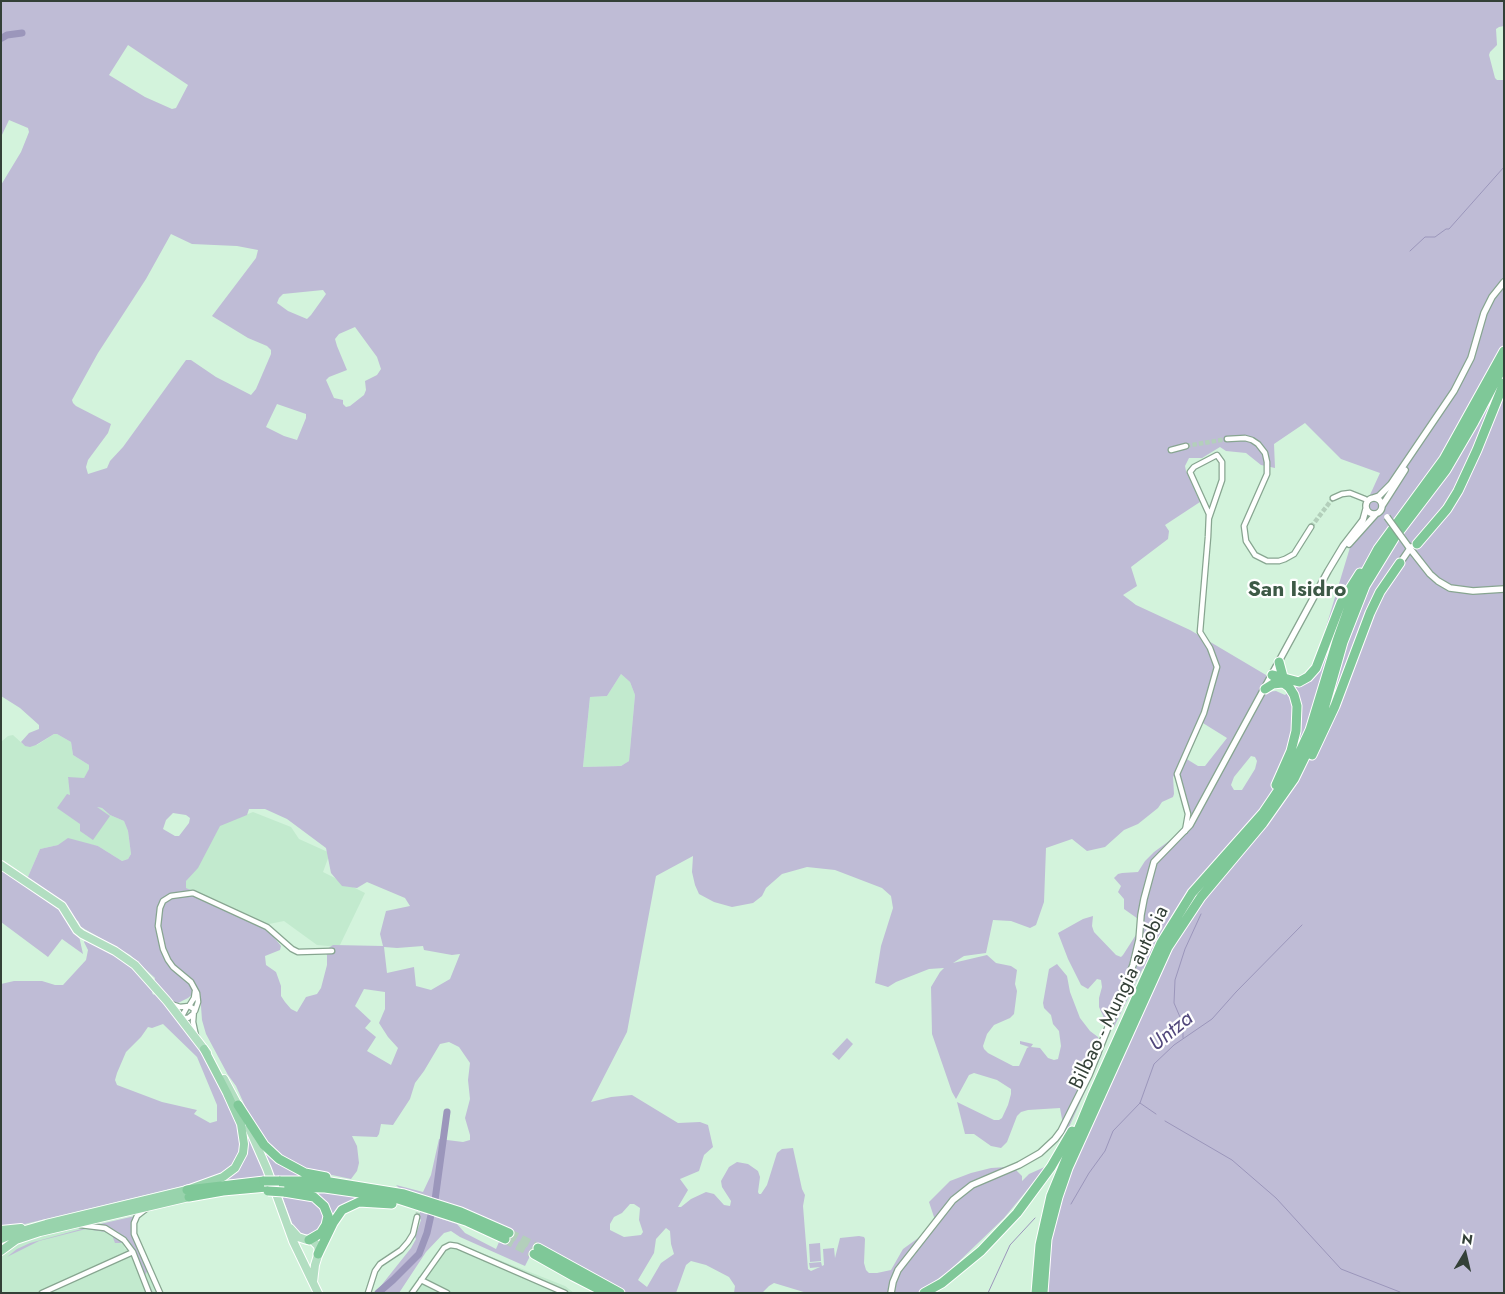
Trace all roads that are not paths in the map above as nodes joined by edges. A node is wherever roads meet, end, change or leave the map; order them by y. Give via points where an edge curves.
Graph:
1 (1504, 282) edge
2 (1504, 351) edge
3 (1504, 365) edge
4 (1504, 383) edge
5 (1227, 439) tunnel mouth
6 (1186, 446) tunnel mouth
7 (1416, 448) junction
8 (1171, 450) dead end
9 (1333, 498) dead end
10 (1373, 498) junction
11 (1365, 499) dead end
12 (1382, 506) junction
13 (1366, 509) junction
14 (1376, 514) junction
15 (1386, 517) junction
16 (1209, 518) junction
17 (1312, 527) tunnel mouth
18 (1412, 546) junction
19 (1378, 549) junction
20 (1419, 560) junction
21 (1334, 561) junction
22 (1400, 563) junction
23 (1504, 589) edge
24 (1279, 662) junction
25 (1272, 675) junction
26 (1282, 680) junction
27 (1265, 689) junction
28 (1294, 779) junction
29 (1184, 832) junction
30 (1228, 851) junction
31 (1, 865) edge
32 (332, 951) dead end
33 (195, 990) junction
34 (170, 1004) junction
35 (188, 1006) junction
36 (194, 1012) junction
37 (181, 1018) junction
38 (197, 1039) junction
39 (204, 1049) junction
40 (1093, 1094) junction
41 (238, 1105) junction
42 (266, 1186) junction
43 (281, 1187) junction
44 (188, 1193) junction
45 (404, 1194) junction
46 (154, 1204) junction
47 (417, 1217) tunnel mouth
48 (466, 1221) junction
49 (46, 1224) junction
50 (73, 1224) junction
51 (289, 1227) junction
52 (1, 1230) edge
53 (1, 1240) edge
54 (308, 1240) junction
55 (1, 1251) edge
56 (133, 1252) junction
57 (301, 1255) junction
58 (317, 1255) junction
59 (422, 1280) junction
60 (313, 1282) junction
61 (891, 1290) edge
62 (42, 1293) edge
63 (149, 1293) edge
64 (160, 1293) edge
65 (318, 1293) edge
66 (368, 1293) edge
67 (412, 1293) edge
68 (447, 1293) edge
69 (565, 1293) edge
70 (606, 1293) edge
71 (620, 1293) edge
72 (924, 1293) edge
73 (1036, 1293) edge
74 (1043, 1293) edge

1 - 7 street via 1484,312 1464,373
2 - 19 highway, Bilbao - Mungia autobia via 1444,459
3 - 28 highway, Bilbao - Mungia autobia via 1446,470 1395,537 1365,586 1343,642 1319,724
4 - 18 highway via 1458,491
5 - 17 street via 1252,440 1265,453 1267,474 1244,526 1246,541 1255,555 1273,562 1290,557
6 - 8 street
7 - 10 street via 1386,490
7 - 12 street
9 - 11 street via 1350,493
10 - 12 street
10 - 13 street via 1368,501
12 - 14 street
12 - 15 street
13 - 14 street via 1368,513
13 - 21 street via 1363,520
14 - 15 street
14 - 21 street
15 - 18 street, bridge
16 - 16 street via 1222,480 1222,462 1217,455 1190,472
16 - 29 street via 1200,632 1217,667 1204,713 1177,774 1188,814
18 - 20 street
18 - 22 street
19 - 26 highway via 1341,603 1316,668 1299,682
19 - 30 highway, Bilbao - Mungia autobia via 1349,607 1310,730 1290,773 1263,812
20 - 22 street via 1409,559
20 - 23 street via 1438,581 1450,588 1473,591
21 - 24 street
22 - 28 highway via 1370,613 1323,734
24 - 25 street
24 - 26 highway
25 - 26 highway
25 - 27 street
26 - 27 highway
26 - 30 highway via 1294,695 1297,706 1291,751 1271,792
27 - 29 street
28 - 74 highway, Bilbao - Mungia autobia via 1263,823 1201,897 1168,947 1060,1190 1047,1239
29 - 61 street via 1158,856 1151,870 1133,965 1089,1075 1061,1130 1048,1147 1035,1156 972,1185 957,1196 904,1261
30 - 40 highway, Bilbao - Mungia autobia via 1192,893 1170,928
31 - 34 main road via 62,906 82,934 135,965
32 - 33 street via 298,952 267,927 193,893 171,896 163,902 158,914 163,949 173,967 188,978
33 - 35 street
33 - 36 street via 198,997
34 - 35 street
34 - 37 main road
35 - 36 street via 192,1006
35 - 37 street
36 - 37 street via 188,1018
36 - 38 street
37 - 38 main road
38 - 39 main road
39 - 41 main road
39 - 44 highway via 241,1124 244,1144 240,1162 230,1173
40 - 72 highway via 1051,1167 1017,1213 981,1251 942,1283
40 - 73 highway, Bilbao - Mungia autobia via 1051,1196 1040,1245
41 - 45 highway via 264,1145 287,1164 305,1172
41 - 51 main road
42 - 43 highway, bridge
42 - 44 highway
42 - 44 highway
43 - 45 highway via 324,1181
43 - 48 highway via 326,1188 395,1198
43 - 54 highway via 314,1197 324,1206 328,1216 326,1225 321,1233
44 - 46 highway
44 - 49 highway
45 - 48 highway via 461,1212 507,1236
46 - 50 highway
46 - 64 street via 137,1216 133,1228
47 - 66 street via 408,1242 375,1271
48 - 58 highway via 386,1203 359,1202 338,1215
49 - 52 highway
49 - 53 highway
50 - 55 highway via 22,1237
50 - 56 street via 105,1228 124,1240
51 - 54 main road via 298,1237
51 - 57 main road
54 - 57 main road via 300,1246
54 - 58 main road via 317,1244
56 - 62 street
56 - 63 street
57 - 58 main road via 309,1260
57 - 60 main road
58 - 60 main road
59 - 67 street
59 - 68 street
59 - 69 street via 444,1248 453,1245
60 - 65 main road
70 - 71 highway via 536,1251

